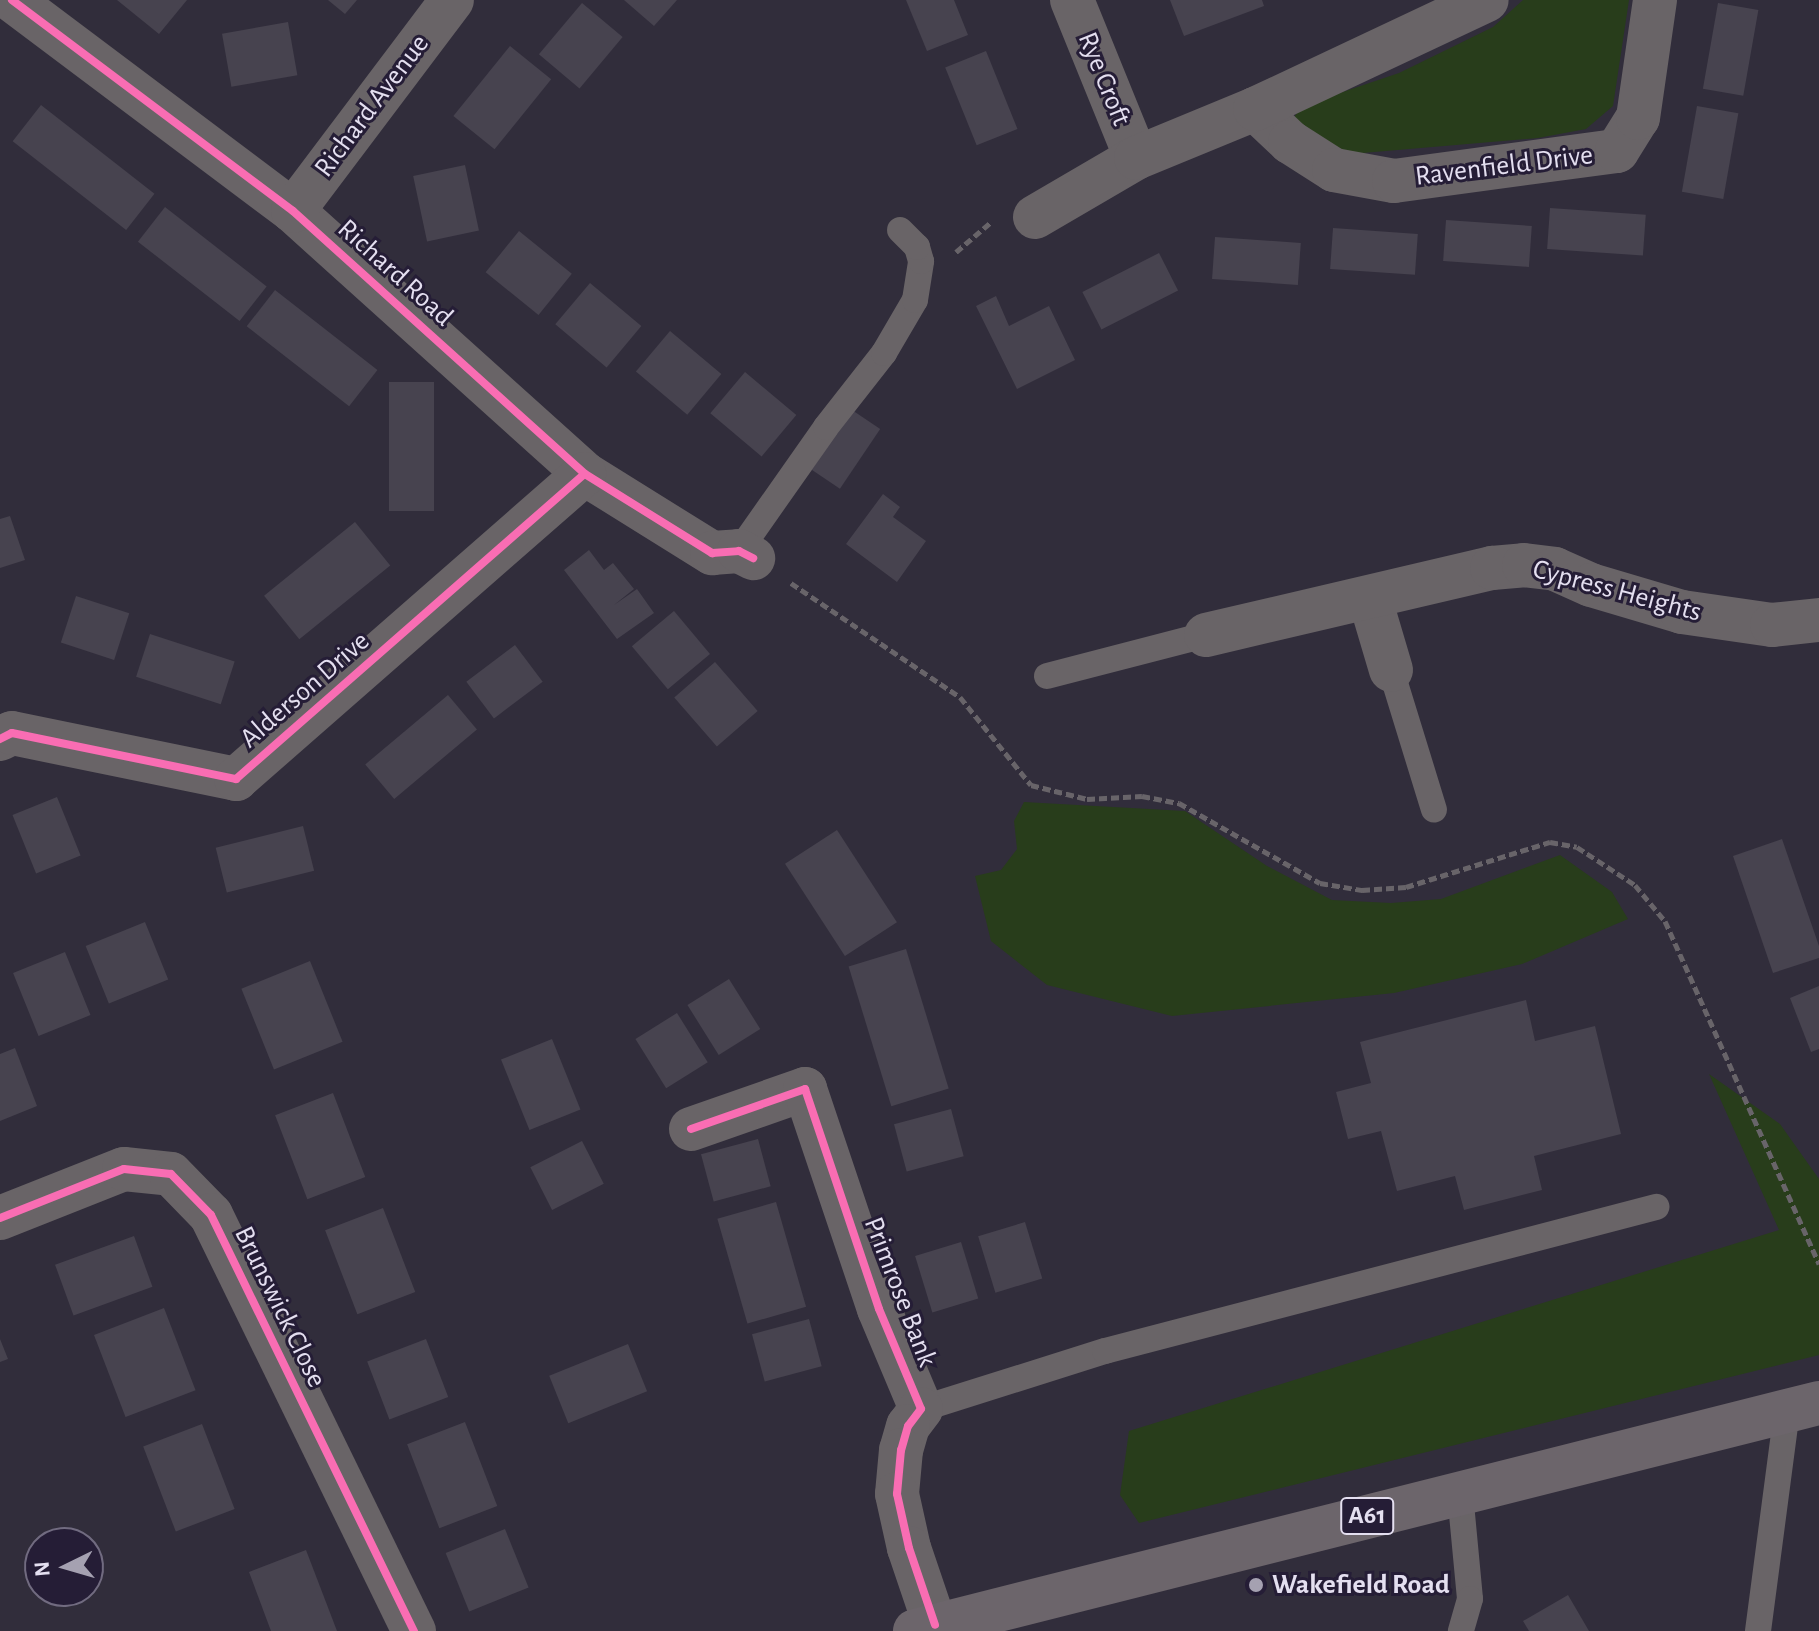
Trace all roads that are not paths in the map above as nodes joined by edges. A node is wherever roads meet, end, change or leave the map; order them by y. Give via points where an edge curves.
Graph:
1 (12, 0) edge
2 (452, 0) edge
3 (1072, 0) edge
4 (1487, 0) edge
5 (1655, 0) edge
6 (1255, 109) junction
7 (1136, 158) junction
8 (293, 211) junction
9 (1035, 217) road end
10 (900, 230) dead end
11 (585, 474) junction
12 (746, 555) joint
13 (1370, 599) junction
14 (1819, 620) edge
15 (1206, 635) joint
16 (1391, 670) joint
17 (1047, 676) dead end
18 (0, 739) edge
19 (1434, 810) dead end
20 (691, 1129) dead end
21 (1656, 1207) dead end
22 (0, 1218) edge
23 (1803, 1407) edge
24 (921, 1409) junction
25 (1460, 1493) junction
26 (925, 1628) edge
27 (414, 1631) edge
28 (1461, 1631) edge
29 (1758, 1631) edge

1 - 8 street, Richard Road
2 - 8 street, Richard Avenue
3 - 7 street, Rye Croft
4 - 6 street
5 - 6 street, Ravenfield Drive via 1638,118 1617,151 1394,181 1334,170 1290,142
6 - 7 street
7 - 9 street
8 - 11 street, Richard Road
10 - 12 lane via 917,247 921,273 915,300 884,353 826,427
11 - 12 street, Richard Road via 712,553
11 - 18 street, Alderson Drive via 236,779 12,733
13 - 14 street, Cypress Heights via 1524,565 1555,569 1682,612 1772,625
13 - 15 street, Cypress Heights
13 - 16 street
15 - 17 lane
16 - 19 lane
20 - 24 street, Primrose Bank via 805,1089 879,1309
21 - 24 lane via 1105,1351
22 - 27 street, Brunswick Close via 124,1169 171,1174 211,1215
23 - 25 main road, A61
23 - 29 lane
24 - 26 street, Primrose Bank via 908,1426 901,1450 897,1494
25 - 26 main road, A61
25 - 28 lane via 1470,1599

